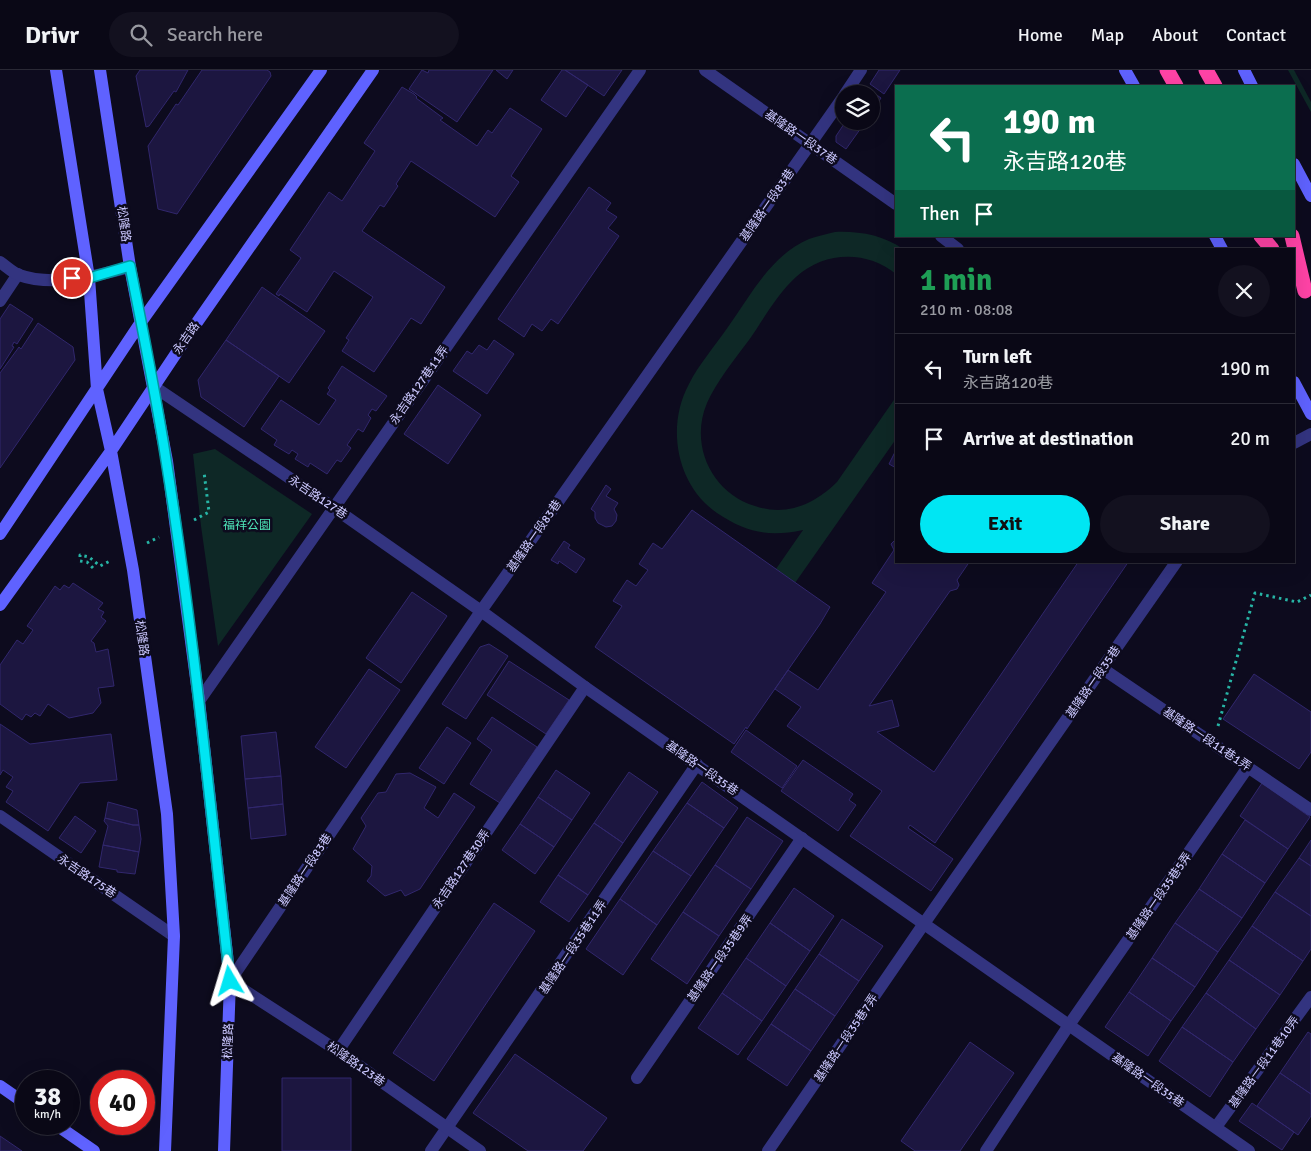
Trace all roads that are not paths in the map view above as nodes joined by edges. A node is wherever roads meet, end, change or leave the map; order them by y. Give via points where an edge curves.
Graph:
1 (56, 70) edge
2 (100, 70) edge
3 (321, 70) edge
4 (372, 70) edge
5 (640, 70) edge
6 (705, 70) edge
7 (861, 70) edge
8 (1125, 70) edge
9 (1167, 70) edge
10 (1206, 70) edge
11 (1244, 70) edge
12 (851, 85) edge
13 (1133, 85) edge
14 (1175, 85) edge
15 (1214, 85) edge
16 (1252, 85) edge
17 (835, 108) edge
18 (811, 144) junction
19 (1295, 166) edge
20 (1311, 196) edge
21 (895, 203) edge
22 (942, 237) edge
23 (1261, 237) edge
24 (957, 248) edge
25 (1269, 248) edge
26 (1295, 256) edge
27 (1295, 258) edge
28 (0, 262) edge
29 (130, 266) junction
30 (18, 274) junction
31 (89, 278) junction
32 (1303, 288) edge
33 (0, 301) edge
34 (141, 322) junction
35 (1295, 384) edge
36 (153, 386) junction
37 (97, 389) junction
38 (1311, 414) edge
39 (1311, 434) edge
40 (1295, 442) edge
41 (111, 450) junction
42 (334, 508) junction
43 (0, 534) edge
44 (1176, 563) edge
45 (0, 605) edge
46 (481, 611) junction
47 (1102, 668) junction
48 (585, 688) junction
49 (199, 701) junction
50 (697, 764) junction
51 (1248, 767) junction
52 (1311, 810) edge
53 (0, 816) edge
54 (802, 838) junction
55 (923, 925) junction
56 (174, 936) junction
57 (230, 981) junction
58 (1311, 997) edge
59 (1069, 1025) junction
60 (338, 1051) junction
61 (637, 1078) dead end
62 (0, 1086) edge
63 (15, 1096) edge
64 (1216, 1126) junction
65 (447, 1128) junction
66 (70, 1135) edge
67 (94, 1151) edge
68 (165, 1151) edge
69 (224, 1151) edge
70 (431, 1151) edge
71 (480, 1151) edge
72 (768, 1151) edge
73 (986, 1151) edge
74 (1249, 1151) edge

1 - 31 street, 松隆路
2 - 29 street, 松隆路
3 - 34 street
4 - 36 street, 永吉路
5 - 42 street, 永吉路127巷11弄
6 - 18 street, 基隆路一段37巷
7 - 12 street, 基隆路一段83巷
8 - 13 street
9 - 14 highway
10 - 15 highway
11 - 16 street
17 - 18 street, 基隆路一段83巷
18 - 21 street, 基隆路一段37巷
18 - 46 street, 基隆路一段83巷
19 - 20 street
22 - 24 street
23 - 25 highway
26 - 32 highway
27 - 32 highway
28 - 30 street
29 - 31 street
29 - 34 street, 松隆路
30 - 31 street via 38,280
30 - 33 street
31 - 37 street, 松隆路
34 - 36 street, 松隆路
34 - 37 street
35 - 38 street
36 - 41 street, 永吉路
36 - 42 street, 永吉路127巷
36 - 49 street, 松隆路 via 167,461
37 - 41 street, 松隆路
37 - 43 street
39 - 40 street
41 - 45 street, 永吉路
41 - 56 street, 松隆路 via 133,570 165,805
42 - 46 street, 永吉路127巷
42 - 49 street, 永吉路127巷11弄
44 - 47 street, 基隆路一段35巷
46 - 48 street, 基隆路一段35巷
46 - 57 street, 基隆路一段83巷
47 - 51 street, 基隆路一段11巷1弄
47 - 55 street, 基隆路一段35巷
48 - 50 street, 基隆路一段35巷
48 - 60 street, 永吉路127巷30弄
49 - 57 street, 松隆路
50 - 54 street, 基隆路一段35巷
50 - 65 street, 基隆路一段35巷11弄
51 - 52 street, 基隆路一段11巷1弄
51 - 59 street, 基隆路一段35巷5弄
53 - 56 street, 永吉路175巷
54 - 55 street, 基隆路一段35巷
54 - 61 street, 基隆路一段35巷9弄
55 - 59 street, 基隆路一段35巷
55 - 72 street, 基隆路一段35巷7弄
56 - 68 street, 松隆路
57 - 60 street, 松隆路123巷
57 - 69 street, 松隆路
58 - 64 street, 基隆路一段11巷10弄
59 - 64 street, 基隆路一段35巷
59 - 73 street
60 - 65 street, 松隆路123巷
62 - 63 street
64 - 74 street, 基隆路一段35巷
65 - 70 street, 基隆路一段35巷11弄
65 - 71 street, 松隆路123巷
66 - 67 street

